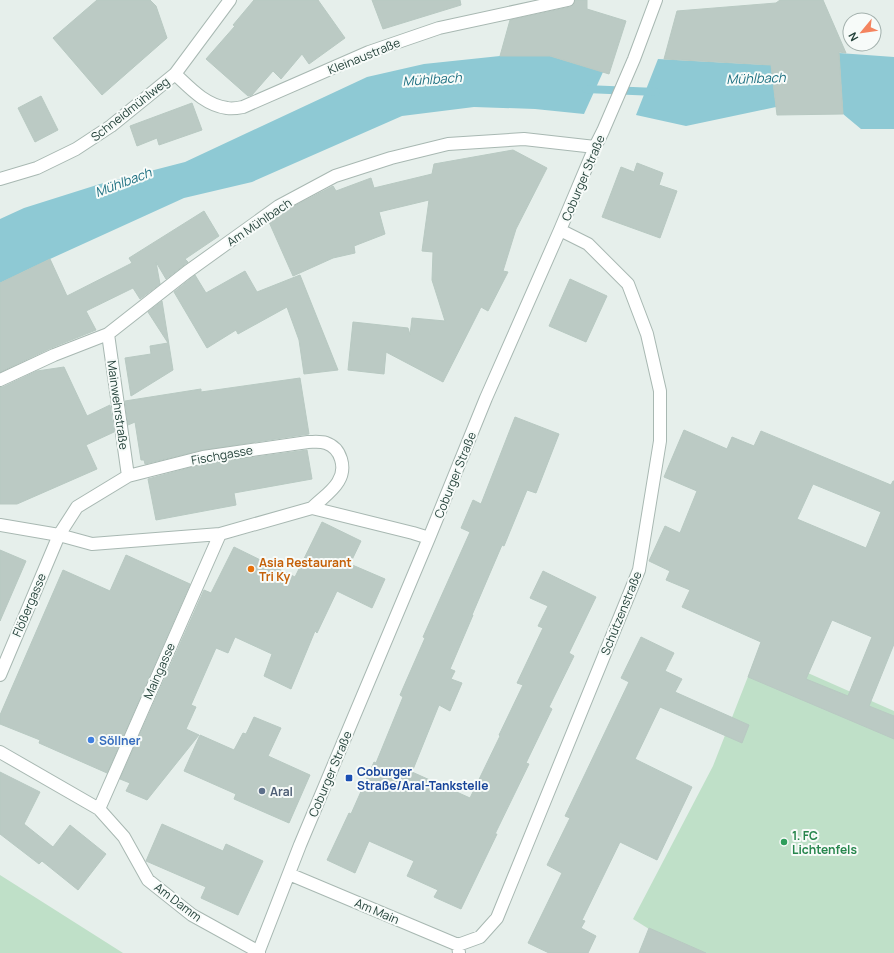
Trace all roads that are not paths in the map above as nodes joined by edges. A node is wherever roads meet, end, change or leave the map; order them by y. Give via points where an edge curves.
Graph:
1 (230, 0) edge
2 (568, 0) edge
3 (656, 0) edge
4 (175, 74) junction
5 (595, 147) junction
6 (0, 179) edge
7 (560, 230) junction
8 (108, 334) junction
9 (0, 380) edge
10 (128, 476) junction
11 (312, 508) junction
12 (0, 525) edge
13 (220, 534) junction
14 (59, 535) junction
15 (429, 538) junction
16 (0, 675) edge
17 (0, 752) edge
18 (98, 809) junction
19 (289, 874) junction
20 (458, 949) edge
21 (259, 952) edge

1 - 4 street, Schneidmühlweg
2 - 4 street, Kleinaustraße via 438,28 369,52 243,108 210,104
3 - 5 street, Coburger Straße via 634,60
4 - 6 street, Schneidmühlweg via 111,126 76,150 38,168
5 - 7 street, Coburger Straße
5 - 8 street, Am Mühlbach via 524,139 448,144 391,158 335,176 279,206 187,272
7 - 15 street, Coburger Straße via 486,398
7 - 20 street, Schützenstraße via 588,244 628,284 647,334 660,391 660,441 639,570 497,918 480,937
8 - 9 street, Am Mühlbach
8 - 10 street, Mainwehrstraße
10 - 11 street, Fischgasse via 203,457 317,441 334,447 339,453 343,472 332,490
10 - 14 street, Fischgasse via 78,508
11 - 13 street, Fischgasse
11 - 15 street
12 - 14 street, Fischgasse
13 - 14 street, Fischgasse via 92,544
13 - 18 street, Maingasse
14 - 16 street, Flößergasse
15 - 19 street, Coburger Straße
17 - 18 street, Am Damm
18 - 21 street, Am Damm via 124,837 148,880 192,915
19 - 20 street, Am Main
19 - 21 street, Coburger Straße

